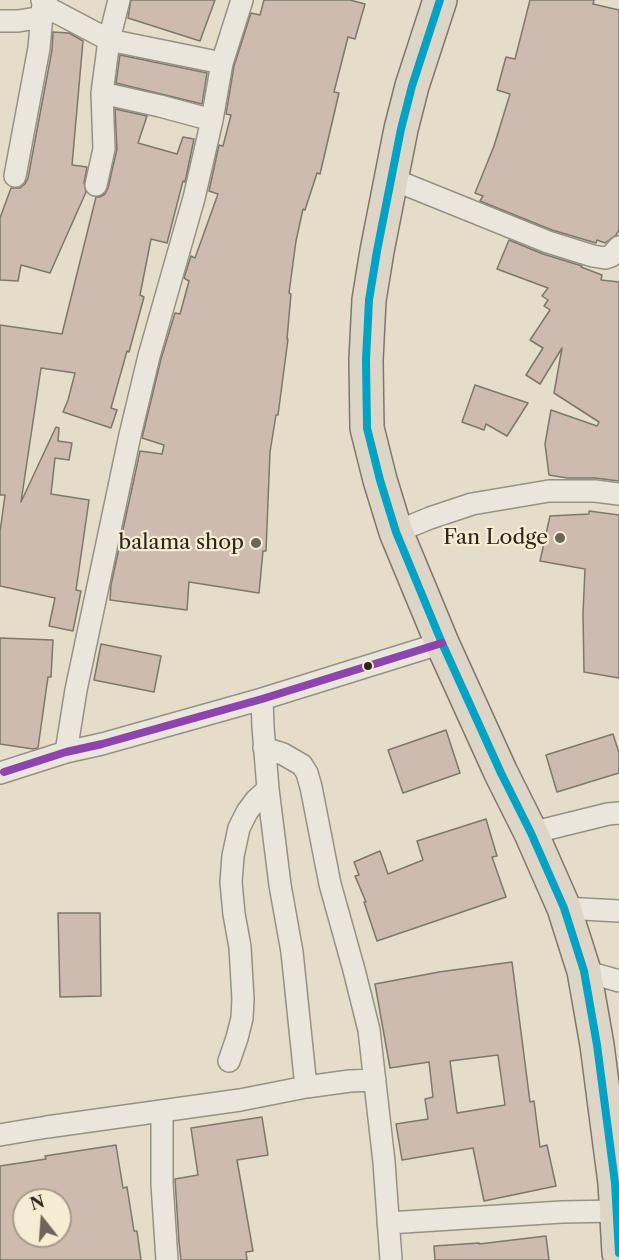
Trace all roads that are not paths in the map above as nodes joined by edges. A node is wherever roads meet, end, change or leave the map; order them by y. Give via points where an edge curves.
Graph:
1 (119, 0) edge
2 (242, 0) edge
3 (440, 0) edge
4 (43, 7) edge
5 (0, 21) edge
6 (109, 40) junction
7 (222, 63) junction
8 (102, 93) junction
9 (212, 120) junction
10 (15, 176) dead end
11 (392, 179) junction
12 (96, 185) dead end
13 (619, 247) edge
14 (619, 494) edge
15 (396, 532) junction
16 (442, 643) junction
17 (262, 699) junction
18 (264, 748) junction
19 (66, 752) junction
20 (0, 773) edge
21 (268, 789) junction
22 (619, 813) edge
23 (531, 833) junction
24 (564, 908) junction
25 (619, 911) edge
26 (584, 971) junction
27 (619, 981) edge
28 (229, 1061) dead end
29 (375, 1080) junction
30 (306, 1087) junction
31 (162, 1111) junction
32 (0, 1135) edge
33 (616, 1211) junction
34 (388, 1223) junction
35 (619, 1253) edge
36 (167, 1260) edge
37 (391, 1260) edge

1 - 6 street
2 - 7 street
3 - 11 highway via 412,86
4 - 5 street via 18,21
4 - 6 street
4 - 10 street
6 - 7 street
6 - 8 street
7 - 9 street
8 - 9 street
8 - 12 street via 104,149
9 - 19 street via 130,435
11 - 13 street via 548,242 593,256 611,256
11 - 15 highway via 369,300 366,360 367,428
14 - 15 street via 549,491 472,504
15 - 16 highway
16 - 17 street
16 - 23 highway
17 - 18 street
17 - 19 street
18 - 21 street
18 - 29 street via 302,765 307,773 330,884 369,1030
19 - 20 street
21 - 28 street via 247,812 233,856 231,882 243,999 242,1018
21 - 30 street via 292,952
22 - 23 street
23 - 24 highway
24 - 25 street
24 - 26 highway
26 - 27 street
26 - 33 highway via 597,1045
29 - 30 street
29 - 34 street
30 - 31 street
31 - 32 street
31 - 36 street
33 - 34 street
33 - 35 highway
34 - 37 street

